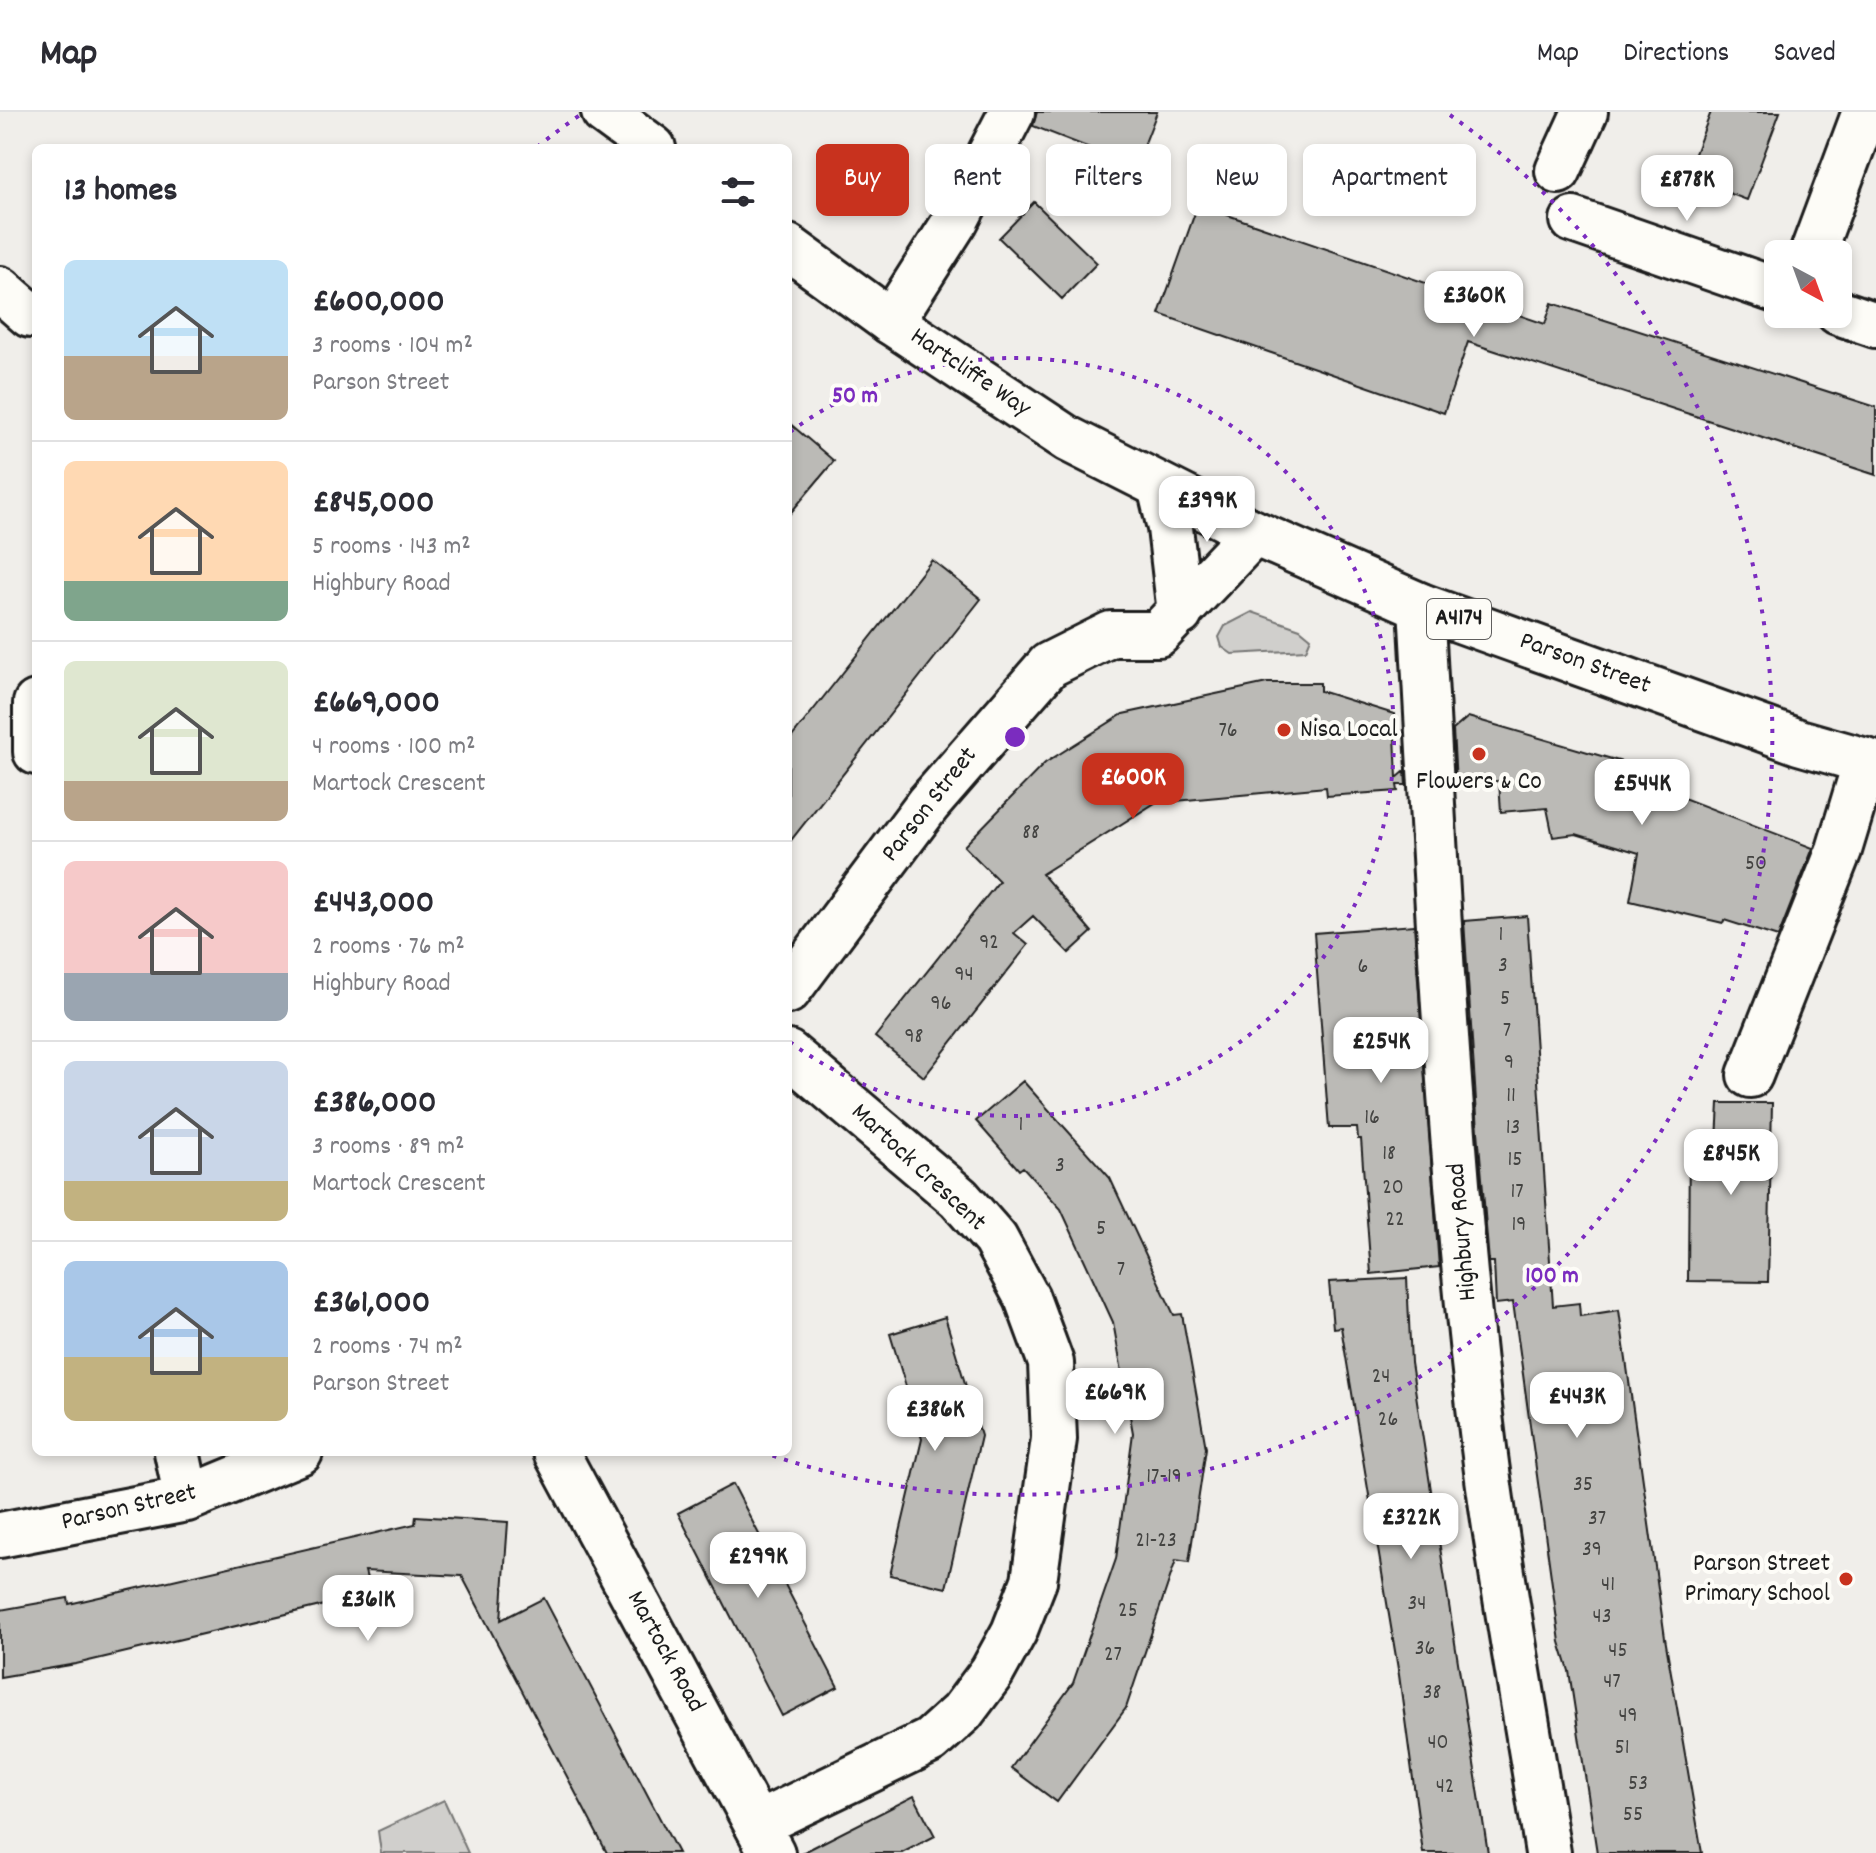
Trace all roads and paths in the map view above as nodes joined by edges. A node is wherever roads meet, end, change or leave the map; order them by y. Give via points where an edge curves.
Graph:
1 (604, 112) edge
2 (1012, 112) edge
3 (1585, 112) edge
4 (1865, 112) edge
5 (648, 144) edge
6 (1558, 171) dead end
7 (1573, 220) dead end
8 (1817, 240) edge
9 (792, 250) edge
10 (1764, 286) edge
11 (1852, 317) edge
12 (891, 322) junction
13 (1876, 325) edge
14 (1160, 486) junction
15 (1254, 533) junction
16 (1421, 606) junction
17 (1180, 613) junction
18 (1871, 762) edge
19 (792, 986) edge
20 (792, 1056) edge
21 (1750, 1075) dead end
22 (178, 1456) edge
23 (290, 1456) edge
24 (558, 1456) edge
25 (187, 1499) junction
26 (0, 1535) edge
27 (765, 1838) edge
28 (1548, 1853) edge

1 - 5 main road
2 - 12 main road via 956,220
3 - 6 main road
4 - 8 main road
7 - 10 main road
9 - 12 main road, Hartcliffe Way / A4174
11 - 13 main road
12 - 14 main road, Hartcliffe Way / A4174 via 1068,439
14 - 15 main road, Parson Street / A4174
14 - 17 main road
15 - 16 main road, Parson Street / A4174
15 - 17 main road, Parson Street
16 - 18 main road, Parson Street / A4174 via 1799,742
16 - 28 main road, Highbury Road via 1449,1072 1473,1353
17 - 19 main road, Parson Street via 1158,634 1111,634 1049,665 928,804
18 - 21 main road
20 - 27 main road, Martock Crescent via 959,1198 995,1239 1027,1298 1051,1363 1054,1439 1034,1581 992,1672 962,1712 930,1741
22 - 25 main road
23 - 25 main road, Parson Street
24 - 27 main road, Martock Road
25 - 26 main road, Parson Street

